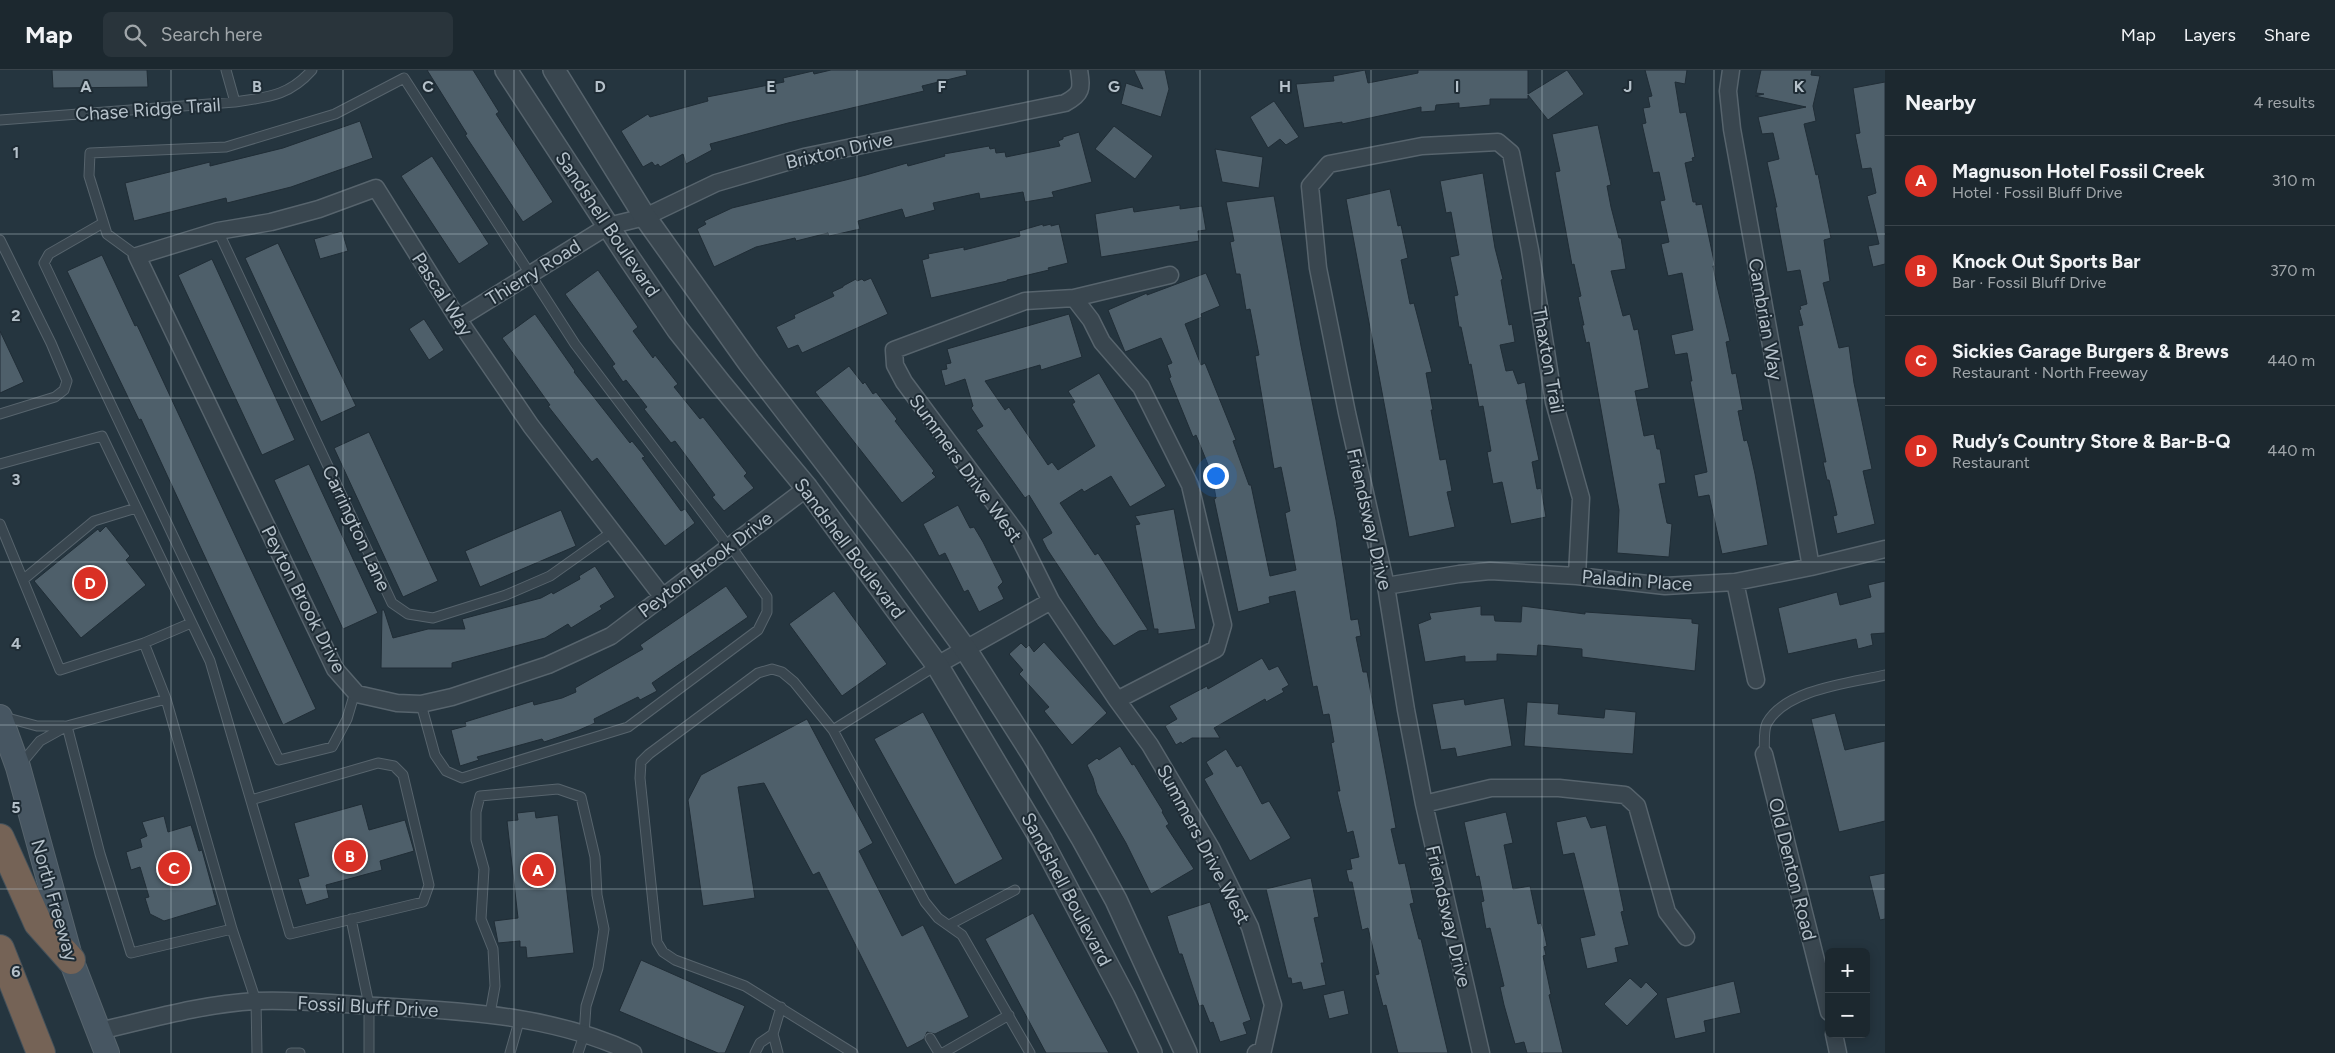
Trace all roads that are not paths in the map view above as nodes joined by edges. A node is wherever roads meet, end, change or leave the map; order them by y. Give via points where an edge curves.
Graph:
1 (226, 70) edge
2 (312, 70) edge
3 (506, 70) edge
4 (554, 70) edge
5 (1078, 70) edge
6 (1731, 70) edge
7 (234, 102) junction
8 (0, 120) edge
9 (1504, 147) joint
10 (645, 217) junction
11 (103, 222) junction
12 (608, 226) junction
13 (218, 231) junction
14 (0, 240) edge
15 (138, 256) junction
16 (529, 275) junction
17 (1170, 275) dead end
18 (1074, 298) junction
19 (458, 319) junction
20 (0, 414) edge
21 (0, 464) edge
22 (806, 488) junction
23 (136, 508) junction
24 (0, 524) edge
25 (612, 532) junction
26 (729, 546) junction
27 (1885, 549) edge
28 (1811, 567) junction
29 (1577, 576) junction
30 (24, 579) junction
31 (1735, 582) junction
32 (1386, 586) junction
33 (662, 596) junction
34 (1051, 601) junction
35 (191, 623) junction
36 (144, 643) junction
37 (966, 650) junction
38 (937, 665) junction
39 (1885, 675) edge
40 (1756, 680) dead end
41 (355, 692) junction
42 (166, 698) junction
43 (1117, 700) junction
44 (421, 704) junction
45 (0, 716) edge
46 (67, 726) junction
47 (833, 730) junction
48 (1764, 754) joint
49 (18, 767) junction
50 (251, 800) junction
51 (1424, 804) junction
52 (0, 838) edge
53 (1016, 890) dead end
54 (351, 919) junction
55 (949, 925) junction
56 (232, 929) junction
57 (1686, 937) dead end
58 (0, 949) edge
59 (71, 960) junction
60 (1825, 996) edge
61 (256, 1002) junction
62 (369, 1005) junction
63 (781, 1007) junction
64 (490, 1014) junction
65 (1009, 1015) junction
66 (520, 1018) junction
67 (99, 1030) junction
68 (773, 1034) junction
69 (584, 1035) junction
70 (930, 1038) dead end
71 (1835, 1038) edge
72 (41, 1053) edge
73 (107, 1053) edge
74 (256, 1053) edge
75 (291, 1053) edge
76 (300, 1053) edge
77 (369, 1053) edge
78 (510, 1053) edge
79 (578, 1053) edge
80 (632, 1053) edge
81 (755, 1053) edge
82 (778, 1053) edge
83 (853, 1053) edge
84 (938, 1053) edge
85 (943, 1053) edge
86 (1030, 1053) edge
87 (1151, 1053) edge
88 (1186, 1053) edge
89 (1256, 1053) edge
90 (1481, 1053) edge
91 (1838, 1053) edge

1 - 7 lane
2 - 7 lane, Chase Ridge Trail via 295,88 265,98
3 - 12 street, Sandshell Boulevard
4 - 10 street, Sandshell Boulevard
5 - 10 street, Brixton Drive via 1082,86 1076,97 1065,103 804,156 716,183
6 - 28 street, Cambrian Way via 1728,91 1732,129
7 - 8 lane, Chase Ridge Trail
9 - 29 street, Thaxton Trail via 1511,153 1554,402 1582,498
9 - 32 street, Friendsway Drive via 1498,142 1422,146 1328,164 1310,186 1318,268
10 - 12 street, Brixton Drive
10 - 37 street, Sandshell Boulevard via 749,363
11 - 15 lane via 107,234
11 - 16 lane via 89,176 90,153 226,147 335,114 404,78
11 - 41 lane via 49,254 44,263 279,760 332,747 347,719
12 - 16 street, Thierry Road
12 - 22 street, Sandshell Boulevard via 684,337
13 - 15 street, Pascal Way
13 - 19 street, Pascal Way via 319,209 376,188
13 - 25 lane, Carrington Lane via 392,603 408,614 433,618 550,576
14 - 20 lane via 67,380 64,390 55,397
15 - 41 street, Peyton Brook Drive via 335,669
16 - 19 street, Thierry Road
16 - 26 lane via 575,344
17 - 18 street
18 - 34 street, Summers Drive West via 1026,301 894,350 896,365 904,382 1018,535
18 - 43 street via 1091,320 1102,342 1141,387 1190,484 1223,625 1216,649
19 - 25 street, Pascal Way via 531,426
21 - 23 lane via 102,436
22 - 26 street, Peyton Brook Drive
22 - 38 street, Sandshell Boulevard
23 - 30 lane via 94,521
23 - 35 lane
24 - 30 lane
25 - 33 street, Pascal Way
26 - 33 street, Peyton Brook Drive
26 - 44 lane via 767,597 767,612 758,630 628,727 462,778 446,771 435,755
27 - 28 street, Paladin Place
28 - 31 street, Paladin Place
29 - 31 street, Paladin Place via 1665,586
29 - 32 street, Paladin Place via 1490,571
30 - 36 lane via 60,670
31 - 40 street
32 - 51 street, Friendsway Drive
33 - 44 street, Peyton Brook Drive via 611,636 548,665
34 - 37 street
34 - 43 street, Summers Drive West
35 - 36 lane
35 - 50 lane via 210,661
36 - 42 lane
37 - 38 street
37 - 88 street, Sandshell Boulevard via 1084,840 1136,941
38 - 47 lane
38 - 87 street, Sandshell Boulevard via 1042,841
39 - 48 lane via 1813,692 1782,704 1766,724
41 - 44 street, Peyton Brook Drive via 397,703
42 - 46 lane
42 - 56 lane
43 - 89 street, Summers Drive West via 1150,745 1211,848 1250,927 1273,1005 1263,1050
45 - 46 lane via 37,726
45 - 49 main road, North Freeway
46 - 49 lane via 40,741
46 - 56 lane via 100,854 131,953
47 - 55 lane via 925,902 938,918
47 - 63 lane via 794,682 782,672 772,669 758,673 641,762 657,942 663,952 675,960 745,986
48 - 60 street, Old Denton Road
49 - 59 main road, North Freeway
50 - 54 lane via 290,934
50 - 54 lane via 378,763 394,766 403,775 429,885 423,902
51 - 57 street via 1491,788 1559,788 1625,795 1637,806 1667,912
51 - 90 street, Friendsway Drive
52 - 59 highway via 38,922
53 - 55 lane
54 - 62 lane
55 - 65 lane via 962,935
56 - 61 lane
58 - 72 highway
59 - 67 main road, North Freeway
61 - 62 street, Fossil Bluff Drive
61 - 67 street, Fossil Bluff Drive via 180,1011
61 - 74 lane
62 - 64 street, Fossil Bluff Drive
62 - 77 lane
63 - 68 lane
63 - 83 lane
64 - 66 street, Fossil Bluff Drive
64 - 69 lane via 495,986 493,949 481,919 484,869 476,840 476,812 480,796 558,789 581,796 595,857 597,895 604,929 598,968 586,1006
65 - 85 lane
65 - 86 lane
66 - 69 street, Fossil Bluff Drive
66 - 78 lane
67 - 73 main road, North Freeway
68 - 81 lane via 760,1044
68 - 82 lane
69 - 79 lane
69 - 80 street, Fossil Bluff Drive
70 - 84 lane
71 - 91 street
75 - 76 lane

